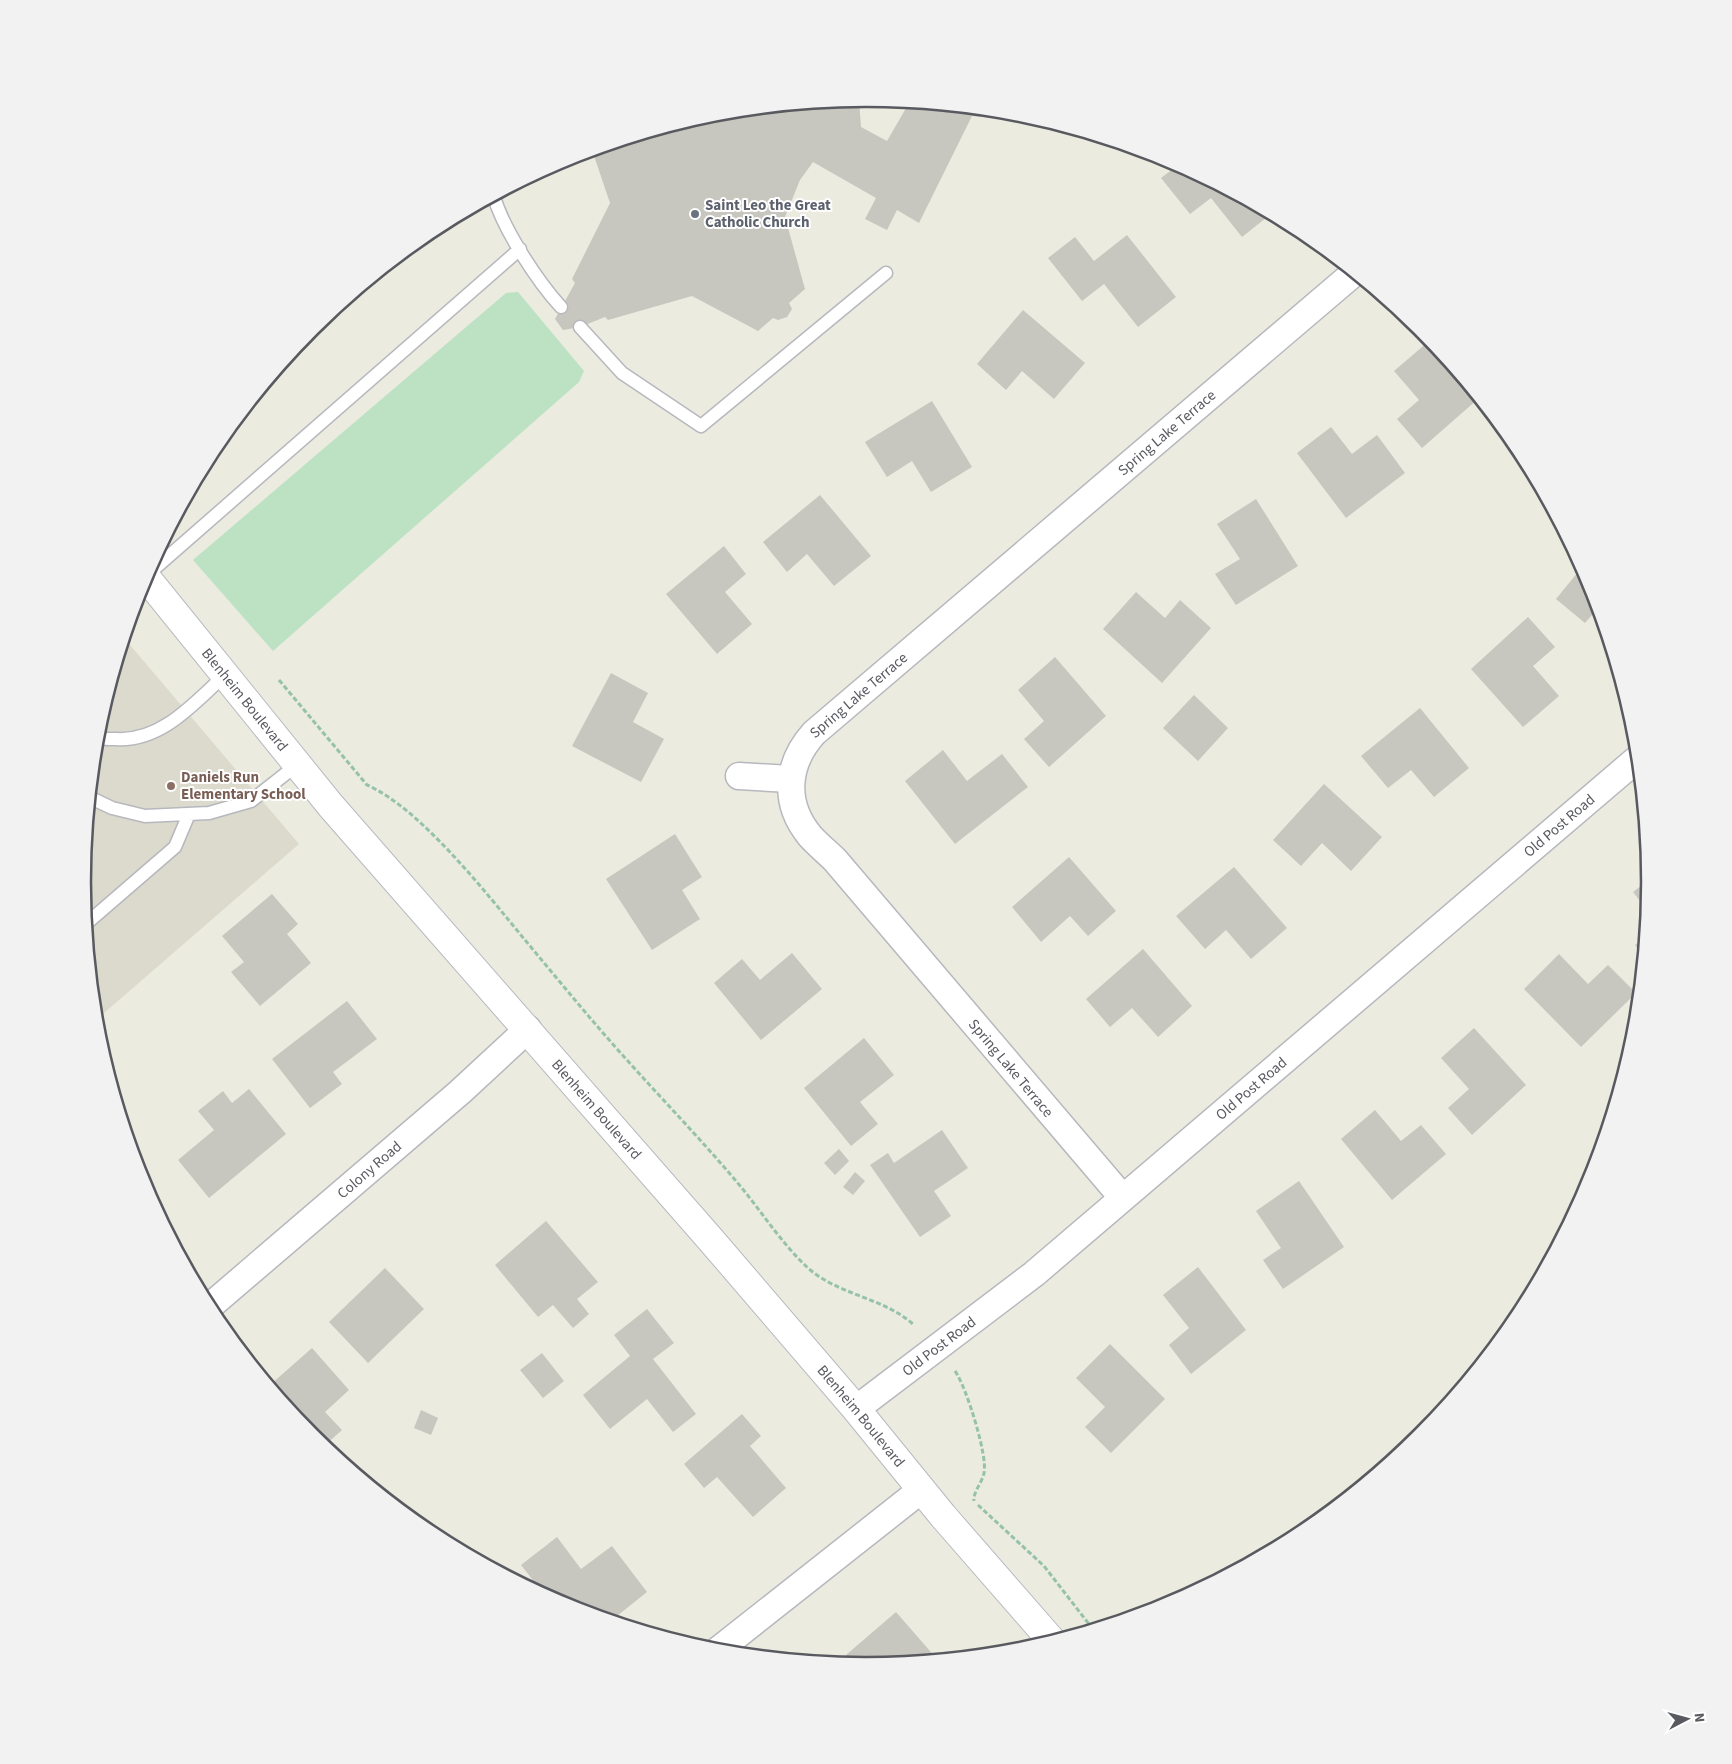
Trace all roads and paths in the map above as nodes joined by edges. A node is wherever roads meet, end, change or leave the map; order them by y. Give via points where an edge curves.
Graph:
1 (495, 202) edge
2 (520, 249) junction
3 (886, 273) dead end
4 (1350, 277) edge
5 (560, 307) dead end
6 (580, 327) dead end
7 (160, 564) edge
8 (151, 583) edge
9 (226, 674) junction
10 (279, 680) dead end
11 (105, 738) edge
12 (1631, 763) edge
13 (298, 764) junction
14 (739, 776) dead end
15 (790, 779) junction
16 (96, 800) edge
17 (189, 814) junction
18 (92, 918) edge
19 (528, 1029) junction
20 (1122, 1197) junction
21 (215, 1302) edge
22 (937, 1347) junction
23 (856, 1409) junction
24 (921, 1490) junction
25 (1089, 1624) edge
26 (1047, 1635) edge
27 (726, 1644) edge

1 - 2 lane
2 - 5 lane
2 - 7 lane
3 - 6 lane via 701,426 622,373
4 - 15 street, Spring Lake Terrace via 814,733 804,744
8 - 9 main road, Blenheim Boulevard
9 - 11 lane via 179,717 154,732 126,740
9 - 13 main road, Blenheim Boulevard
10 - 22 path via 367,785 384,793 411,816 489,896 809,1269 834,1285 907,1319
12 - 20 street, Old Post Road
13 - 17 lane via 251,801 209,813
13 - 19 main road, Blenheim Boulevard via 331,806
14 - 15 street
15 - 20 street, Spring Lake Terrace via 794,805 810,836 835,860
16 - 17 lane via 145,816
17 - 18 lane via 175,847
19 - 21 street, Colony Road via 460,1092
19 - 23 main road, Blenheim Boulevard
20 - 22 street, Old Post Road via 1034,1274
22 - 23 street, Old Post Road
22 - 25 path via 962,1380 974,1412 985,1472 973,1500 1044,1566
23 - 24 main road, Blenheim Boulevard
24 - 26 main road, Blenheim Boulevard
24 - 27 street

